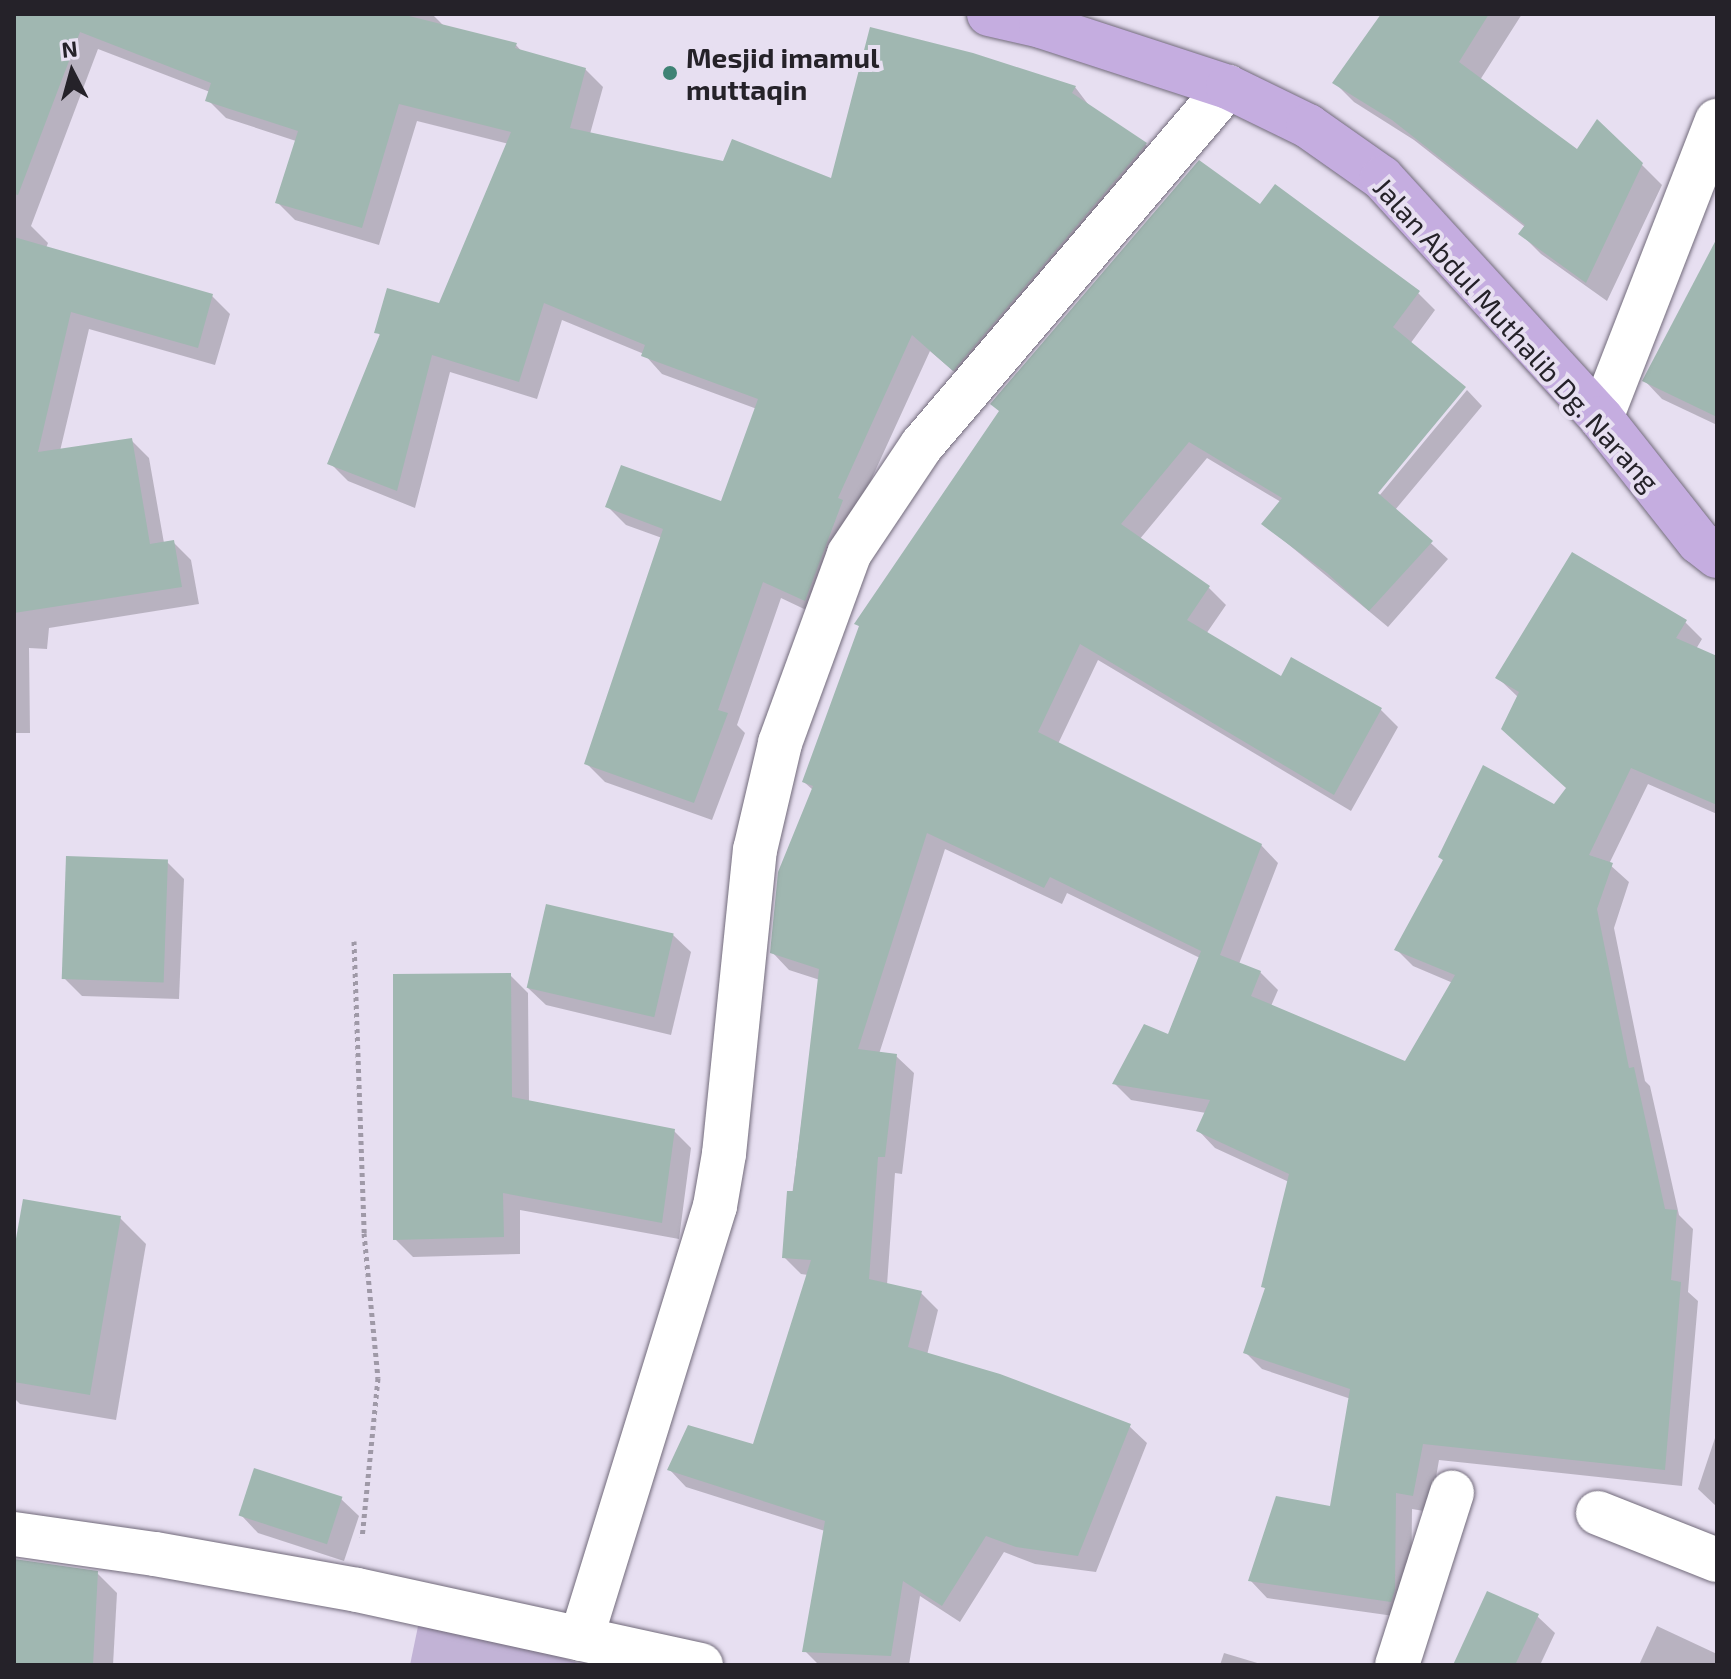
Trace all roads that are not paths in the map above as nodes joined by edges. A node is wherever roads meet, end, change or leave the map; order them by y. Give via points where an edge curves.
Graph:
1 (989, 14) edge
2 (1228, 87) junction
3 (1717, 121) edge
4 (1601, 418) junction
5 (1717, 556) edge
6 (1452, 1493) dead end
7 (1598, 1513) dead end
8 (14, 1534) edge
9 (1717, 1560) edge
10 (581, 1639) junction
11 (701, 1665) edge
12 (1397, 1665) edge

1 - 2 main road, Jalan Abdul Muthalib Dg. Narang
2 - 4 main road, Jalan Abdul Muthalib Dg. Narang via 1308,126 1382,178
2 - 10 street via 922,445 849,554 780,743 755,850 715,1206
3 - 4 street
4 - 5 main road, Jalan Abdul Muthalib Dg. Narang via 1699,542
6 - 12 street
7 - 9 street
8 - 10 street via 357,1590
10 - 11 street

